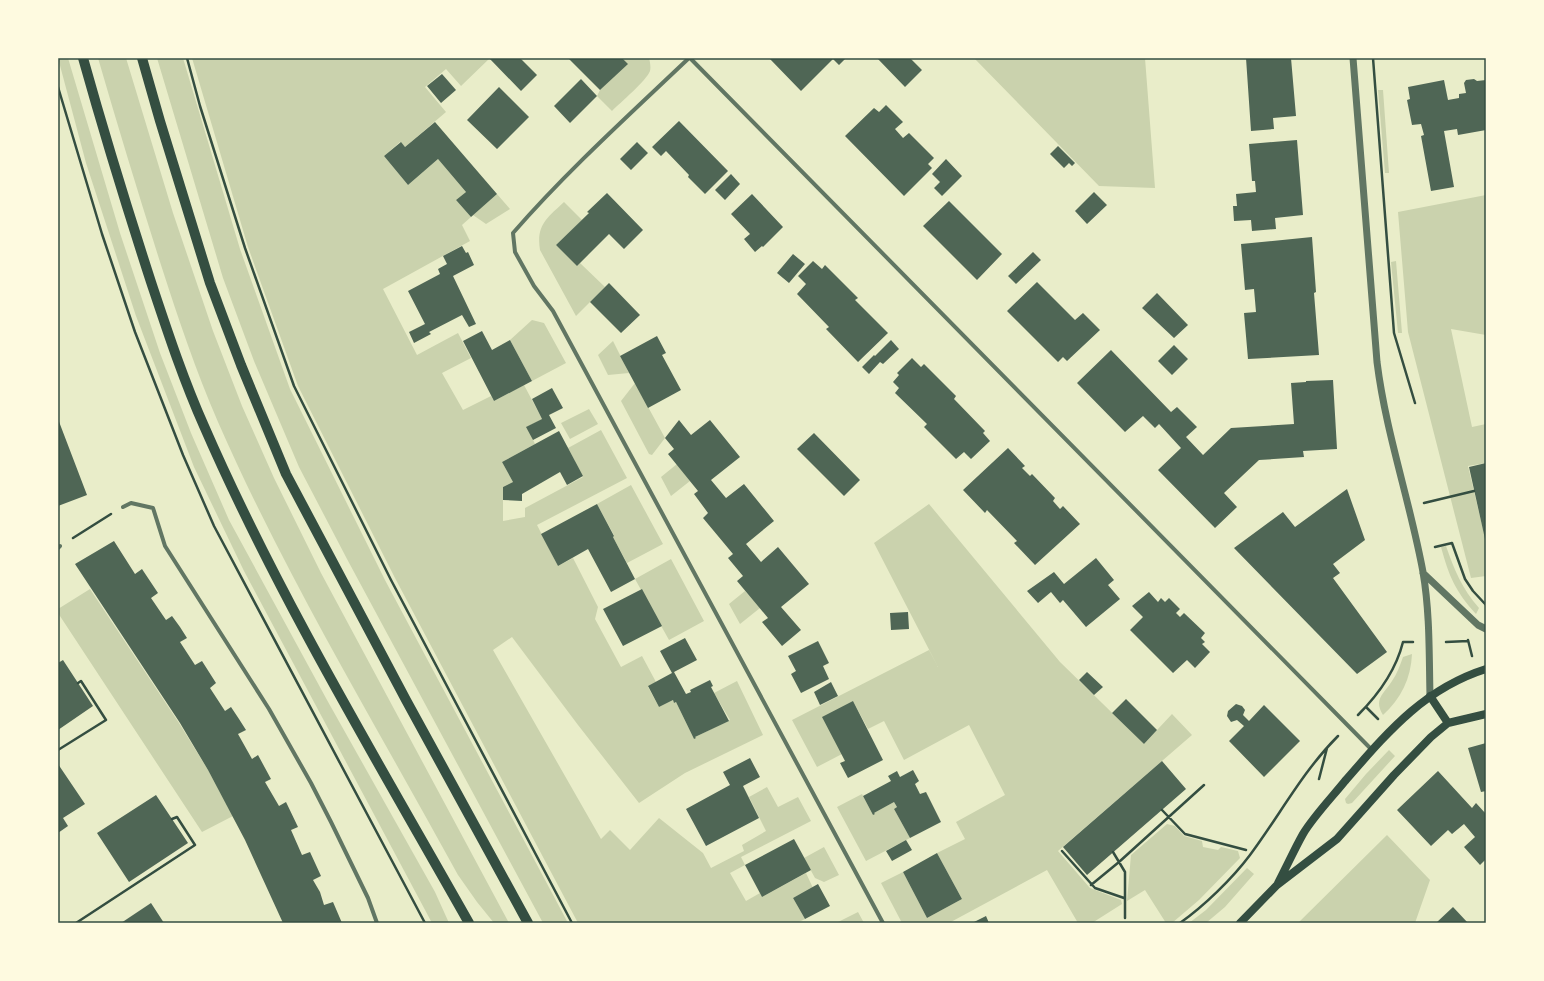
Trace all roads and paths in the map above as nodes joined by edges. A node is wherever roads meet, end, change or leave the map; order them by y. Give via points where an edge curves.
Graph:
1 (83, 58) edge
2 (142, 58) edge
3 (186, 58) edge
4 (690, 58) edge
5 (1353, 58) edge
6 (1373, 58) edge
7 (1416, 403) dead end
8 (1474, 491) dead end
9 (123, 507) joint
10 (1408, 507) junction
11 (1452, 543) dead end
12 (59, 547) edge
13 (1423, 573) junction
14 (1486, 605) edge
15 (1486, 629) edge
16 (1403, 642) dead end
17 (1486, 669) edge
18 (78, 683) dead end
19 (1430, 696) junction
20 (1486, 714) edge
21 (1448, 723) junction
22 (1348, 726) junction
23 (1328, 745) junction
24 (58, 750) edge
25 (1372, 750) junction
26 (1319, 779) dead end
27 (1204, 785) dead end
28 (1162, 810) dead end
29 (1168, 817) junction
30 (172, 819) dead end
31 (1246, 850) dead end
32 (1062, 851) dead end
33 (1113, 852) dead end
34 (1119, 862) junction
35 (1091, 885) junction
36 (1277, 885) junction
37 (1124, 898) junction
38 (1124, 918) dead end
39 (76, 923) edge
40 (378, 923) edge
41 (469, 923) edge
42 (528, 923) edge
43 (572, 923) edge
44 (883, 923) edge
45 (1180, 923) edge
46 (1240, 923) edge

1 - 41 main road via 133,226 173,348 203,424 283,591
2 - 42 main road via 210,284 286,474
3 - 43 path via 245,248 294,386 391,580
4 - 22 street
4 - 44 street via 595,147 533,210 513,234 515,252 534,286 553,311
5 - 10 street via 1380,383
6 - 7 path via 1394,333
8 - 10 path
9 - 12 path
9 - 40 street via 131,503 152,508 166,546 269,709 310,783
10 - 13 street
11 - 14 path via 1465,579
13 - 15 street via 1478,625
13 - 19 street via 1428,619
16 - 22 path via 1388,677
17 - 19 main road via 1452,683
18 - 24 path via 82,681 106,720
19 - 21 main road
19 - 25 main road
20 - 21 main road
21 - 36 main road via 1411,757 1337,839
22 - 23 path
22 - 25 street
23 - 26 path
23 - 45 path via 1304,775 1249,856 1214,894
25 - 36 main road via 1304,832
27 - 29 path
28 - 29 path
29 - 31 path via 1185,834
29 - 34 path
30 - 39 path via 177,817 195,845
32 - 35 path
33 - 34 path
34 - 35 path
34 - 37 path via 1125,872
35 - 37 path
36 - 46 main road
37 - 38 path

